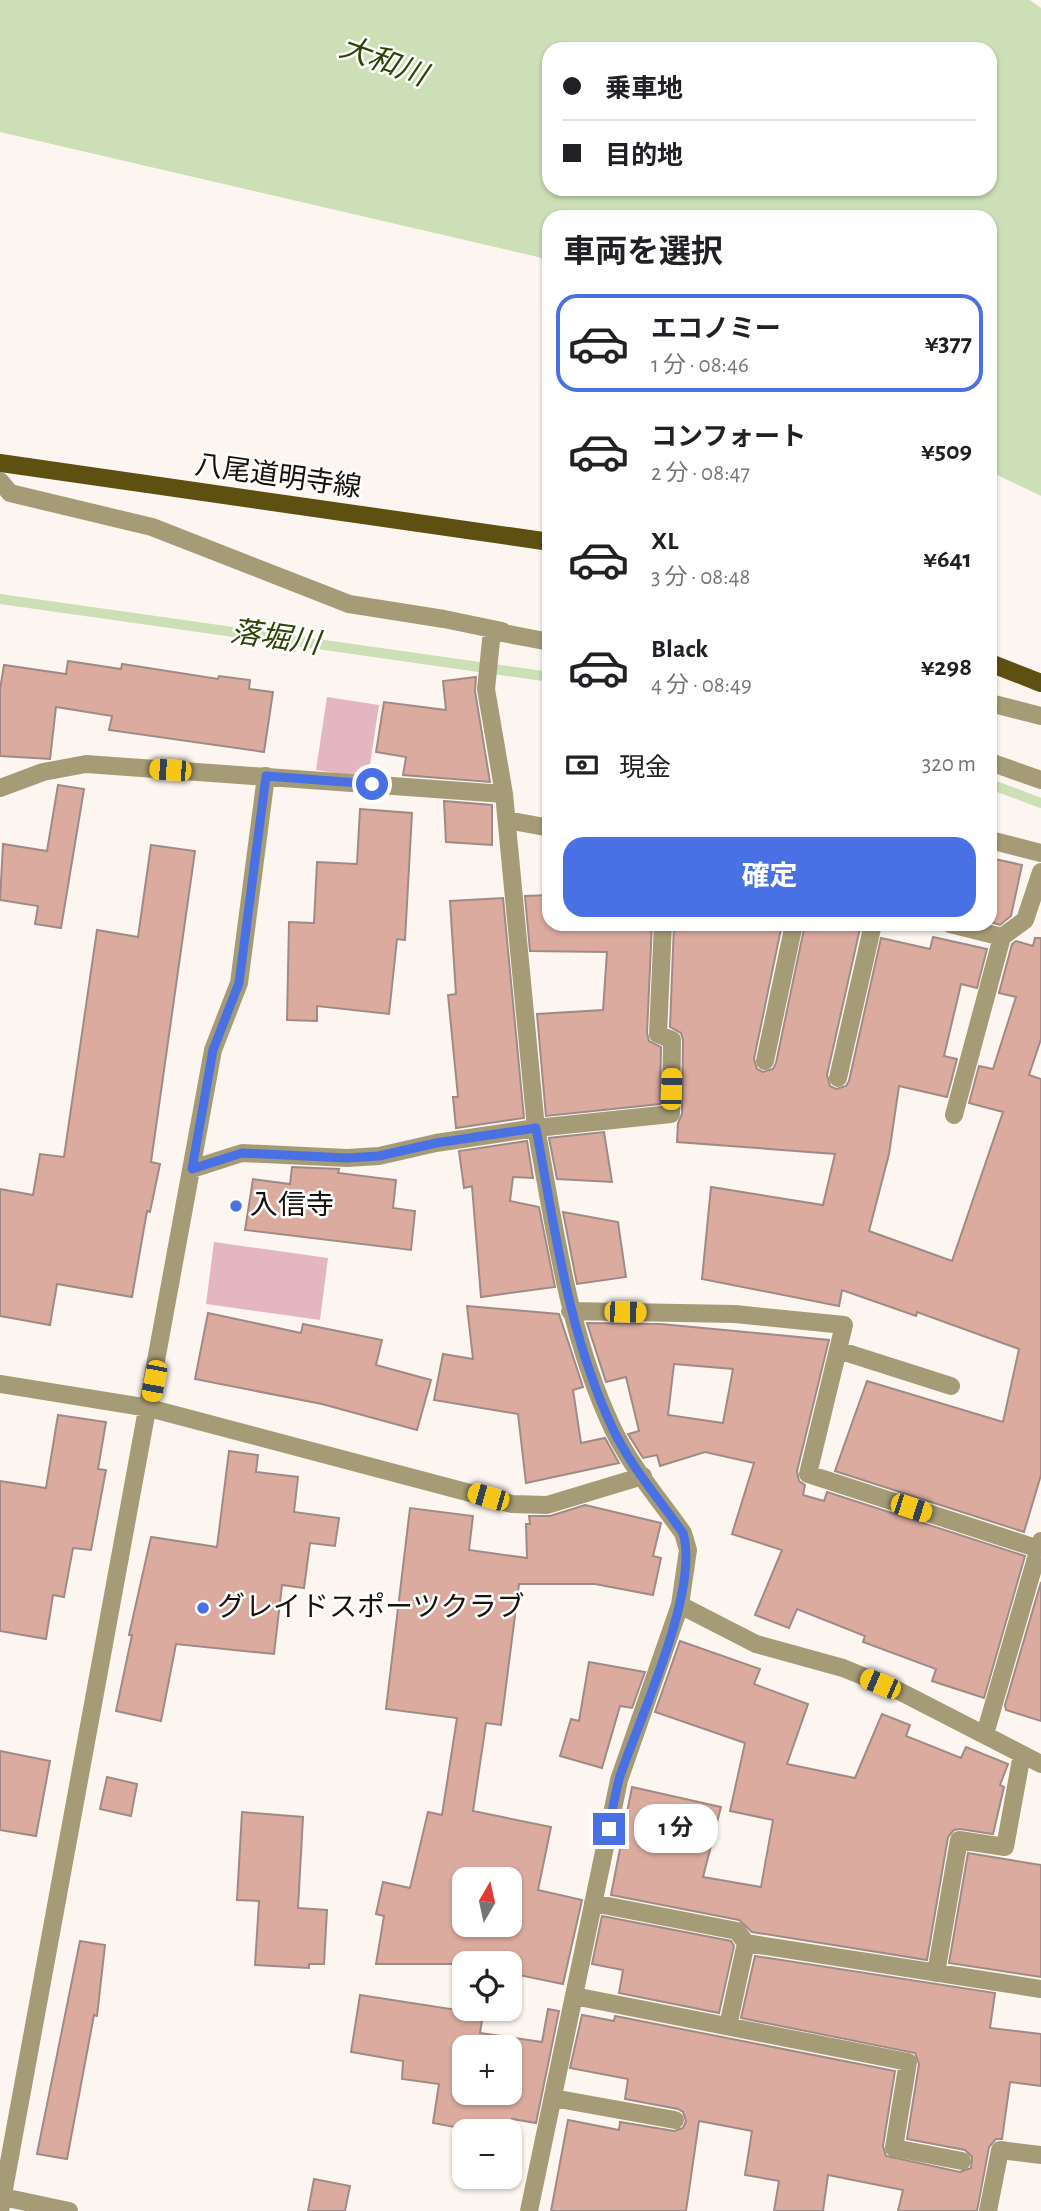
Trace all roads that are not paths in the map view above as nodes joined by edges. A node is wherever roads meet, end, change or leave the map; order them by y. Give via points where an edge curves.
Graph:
1 (0, 463) edge
2 (0, 481) edge
3 (542, 541) edge
4 (492, 631) junction
5 (542, 635) edge
6 (542, 640) edge
7 (997, 666) edge
8 (1041, 683) edge
9 (997, 705) edge
10 (1041, 716) edge
11 (997, 764) edge
12 (266, 776) junction
13 (1041, 780) edge
14 (0, 788) edge
15 (504, 794) junction
16 (507, 820) junction
17 (542, 827) edge
18 (997, 842) edge
19 (1041, 853) edge
20 (1041, 872) edge
21 (663, 931) edge
22 (793, 931) edge
23 (871, 931) edge
24 (978, 931) edge
25 (1002, 937) junction
26 (765, 1061) dead end
27 (838, 1078) dead end
28 (954, 1115) dead end
29 (536, 1128) junction
30 (192, 1169) junction
31 (570, 1311) junction
32 (838, 1350) junction
33 (0, 1384) edge
34 (951, 1386) dead end
35 (149, 1408) junction
36 (643, 1476) junction
37 (1040, 1545) edge
38 (680, 1605) junction
39 (985, 1734) junction
40 (1022, 1754) junction
41 (1041, 1764) edge
42 (593, 1903) junction
43 (746, 1943) junction
44 (936, 1973) junction
45 (1041, 1989) edge
46 (574, 1996) junction
47 (728, 2026) junction
48 (553, 2098) junction
49 (676, 2120) dead end
50 (1041, 2155) edge
51 (962, 2161) dead end
52 (1, 2204) edge
53 (69, 2211) edge
54 (529, 2211) edge
55 (988, 2211) edge

1 - 3 main road, 八尾道明寺線
2 - 4 street via 10,493 152,527 349,604
4 - 5 street
4 - 6 street
4 - 15 street via 486,689
7 - 8 main road
9 - 10 street
11 - 13 street
12 - 14 street via 86,764 43,772
12 - 15 street
12 - 30 street via 239,983 213,1050
15 - 16 street
16 - 17 street
16 - 29 street
18 - 19 street
20 - 25 street via 1025,920
21 - 29 street via 658,1034 672,1040 671,1114
22 - 26 street
23 - 27 street
24 - 25 street
25 - 28 street
29 - 30 street via 379,1156 242,1153
29 - 31 street
30 - 35 street
31 - 32 street via 735,1314 844,1325
31 - 36 street via 612,1428
32 - 34 street
32 - 37 street via 808,1474
33 - 35 street
35 - 36 street via 512,1504 547,1505
35 - 52 street
36 - 38 street via 683,1533 688,1550
37 - 39 street
38 - 39 street via 755,1644 842,1668
38 - 42 street via 619,1780
39 - 40 street
40 - 41 street
40 - 44 street via 1005,1847 959,1840
42 - 43 street via 737,1931
42 - 46 street
43 - 44 street
43 - 47 street
44 - 45 street
46 - 47 street
46 - 48 street
47 - 51 street via 908,2062 894,2148
48 - 49 street
48 - 54 street
50 - 55 street via 1000,2150
52 - 53 street

